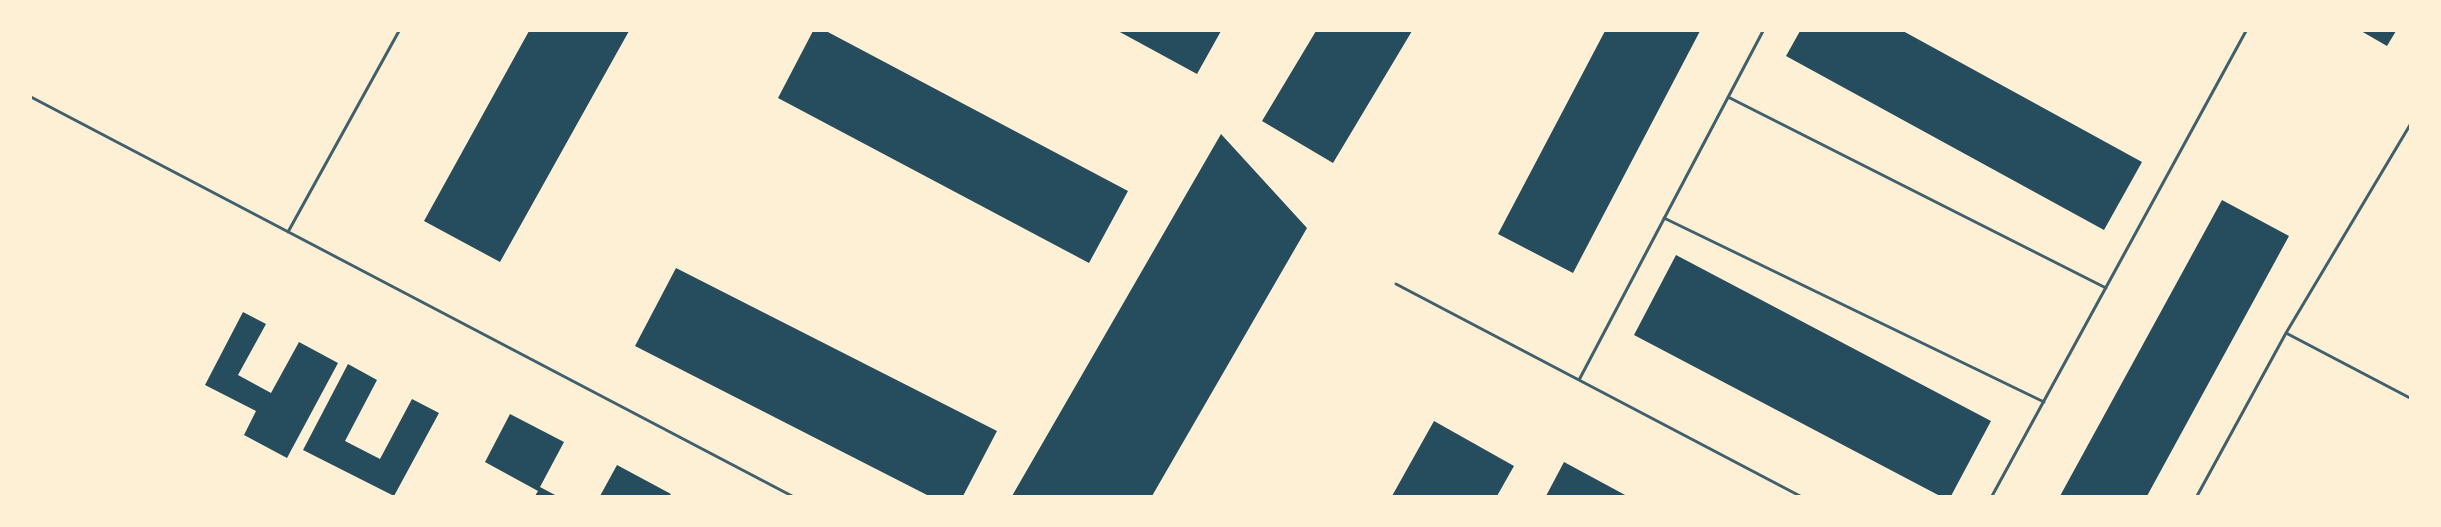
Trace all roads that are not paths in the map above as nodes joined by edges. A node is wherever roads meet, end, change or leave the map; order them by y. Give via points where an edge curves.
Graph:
1 (399, 31) edge
2 (1764, 31) edge
3 (2246, 31) edge
4 (31, 97) edge
5 (1728, 97) junction
6 (2410, 125) edge
7 (1664, 218) junction
8 (288, 232) junction
9 (1396, 284) dead end
10 (2106, 288) junction
11 (2286, 333) junction
12 (1579, 380) junction
13 (2410, 398) edge
14 (2044, 402) junction
15 (792, 496) edge
16 (1800, 496) edge
17 (1992, 496) edge
18 (2197, 496) edge

1 - 8 lane
2 - 5 lane
3 - 10 lane
4 - 8 lane
5 - 7 lane
5 - 10 lane
6 - 11 lane
7 - 12 lane
7 - 14 lane
8 - 15 lane
9 - 12 lane
10 - 14 lane
11 - 13 lane
11 - 18 lane
12 - 16 lane
14 - 17 lane

